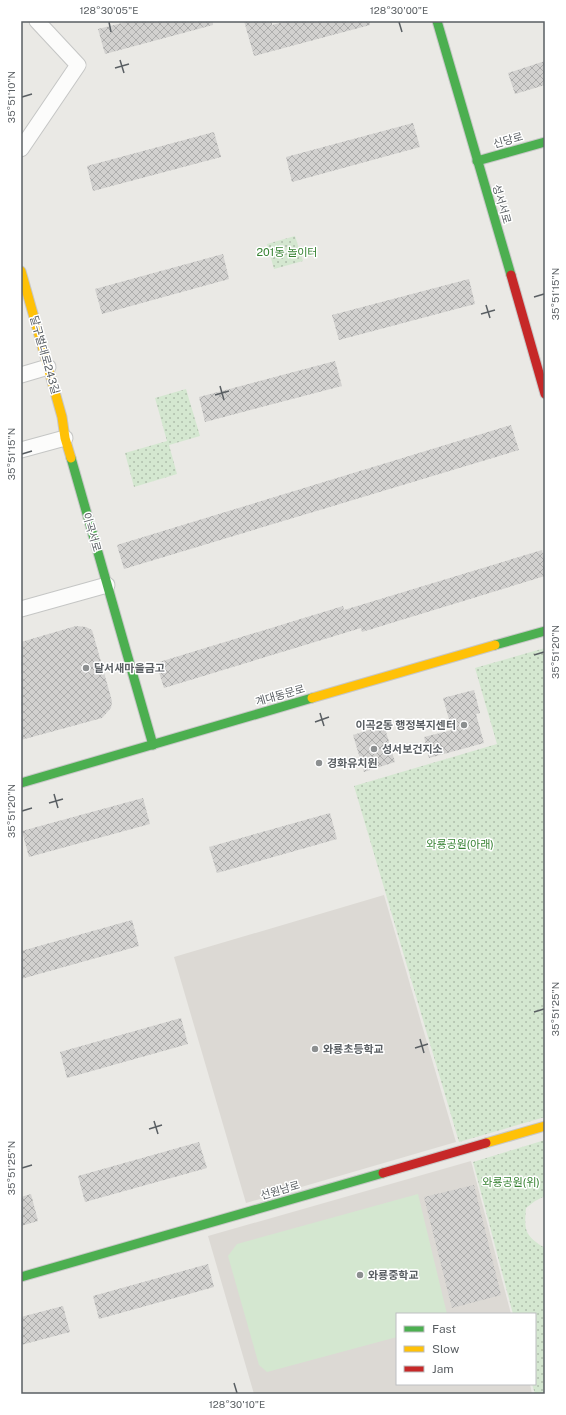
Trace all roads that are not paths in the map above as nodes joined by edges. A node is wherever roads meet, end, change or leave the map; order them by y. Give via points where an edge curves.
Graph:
1 (37, 21) edge
2 (437, 21) edge
3 (545, 142) edge
4 (21, 149) edge
5 (477, 161) junction
6 (21, 271) edge
7 (23, 287) edge
8 (48, 367) junction
9 (21, 375) edge
10 (545, 394) edge
11 (65, 438) junction
12 (21, 450) edge
13 (107, 585) junction
14 (21, 609) edge
15 (545, 631) edge
16 (153, 745) junction
17 (21, 783) edge
18 (545, 1126) edge
19 (21, 1277) edge

1 - 4 street via 78,65
2 - 5 street, 성서서로
3 - 5 street, 신당로
5 - 10 street, 성서서로
6 - 7 street, 달구벌대로243길
7 - 8 street, 달구벌대로243길
8 - 9 street
8 - 11 street, 달구벌대로243길
11 - 12 street
11 - 13 street, 이곡서로
13 - 14 street
13 - 16 street, 이곡서로
15 - 16 street, 계대동문로
16 - 17 street, 계대동문로
18 - 19 street, 선원남로

